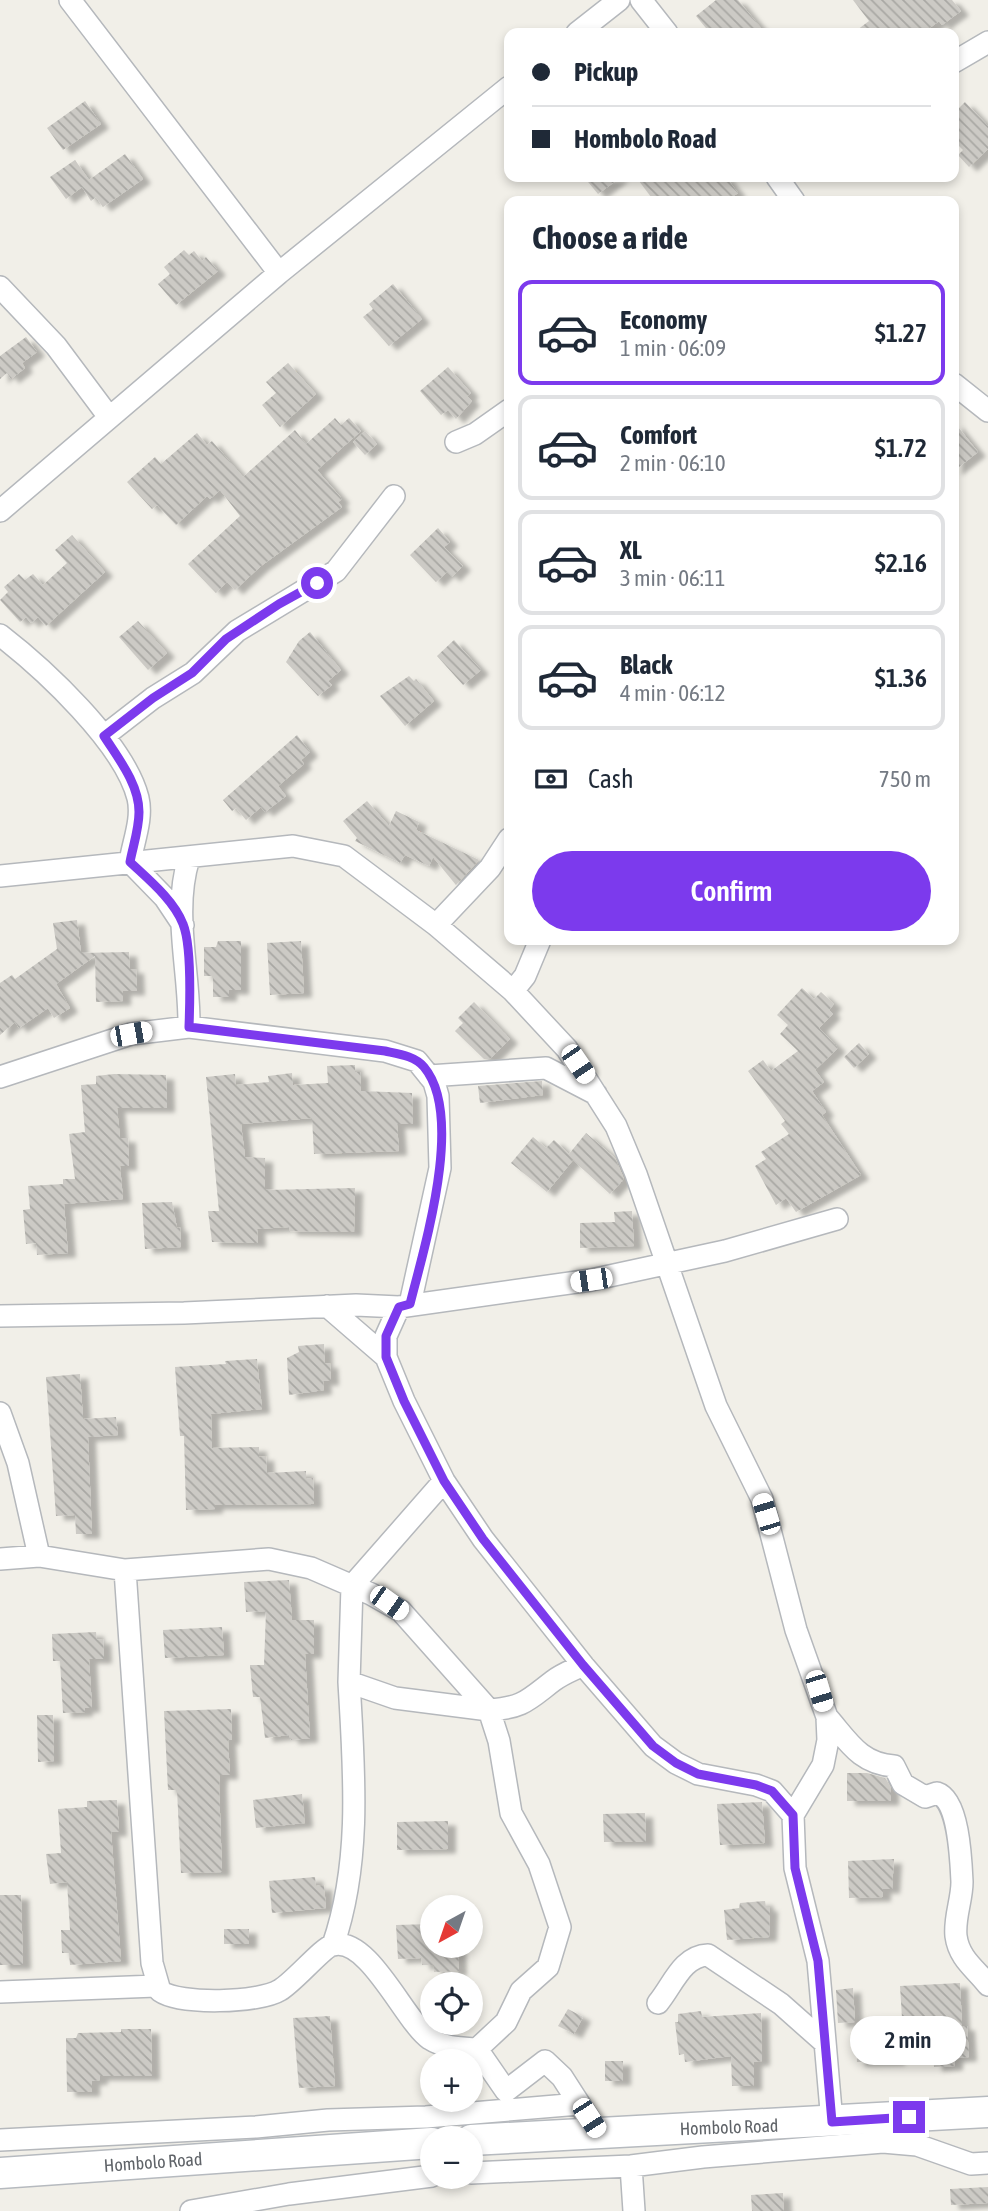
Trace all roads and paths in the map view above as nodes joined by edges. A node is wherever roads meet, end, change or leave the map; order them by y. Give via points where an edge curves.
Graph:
1 (70, 0) edge
2 (641, 0) edge
3 (606, 4) edge
4 (582, 28) edge
5 (663, 28) edge
6 (988, 43) edge
7 (959, 59) edge
8 (504, 91) edge
9 (279, 273) junction
10 (0, 287) edge
11 (959, 388) edge
12 (988, 411) edge
13 (504, 414) edge
14 (109, 417) junction
15 (456, 442) dead end
16 (394, 496) dead end
17 (0, 511) edge
18 (0, 635) edge
19 (104, 736) junction
20 (504, 848) edge
21 (189, 858) junction
22 (130, 862) junction
23 (0, 876) edge
24 (184, 925) junction
25 (436, 925) junction
26 (538, 945) edge
27 (513, 991) junction
28 (189, 1027) junction
29 (429, 1076) junction
30 (0, 1077) edge
31 (599, 1096) junction
32 (837, 1219) dead end
33 (664, 1264) junction
34 (327, 1306) junction
35 (405, 1306) junction
36 (5, 1312) edge
37 (386, 1357) junction
38 (0, 1413) edge
39 (444, 1481) junction
40 (39, 1556) junction
41 (0, 1559) edge
42 (125, 1570) junction
43 (352, 1586) junction
44 (583, 1665) junction
45 (349, 1682) junction
46 (489, 1710) junction
47 (827, 1717) junction
48 (793, 1815) junction
49 (333, 1945) junction
50 (988, 1985) edge
51 (156, 1986) junction
52 (0, 1992) edge
53 (658, 2003) dead end
54 (825, 2043) junction
55 (477, 2049) joint
56 (483, 2058) edge
57 (579, 2104) junction
58 (988, 2112) edge
59 (832, 2122) junction
60 (598, 2133) junction
61 (483, 2139) edge
62 (0, 2140) edge
63 (420, 2144) edge
64 (988, 2163) edge
65 (631, 2166) junction
66 (483, 2172) edge
67 (0, 2173) edge
68 (420, 2177) edge
69 (191, 2211) edge
70 (634, 2211) edge

1 - 9 street
2 - 5 street
3 - 4 street
6 - 7 street
8 - 9 street
9 - 14 street
10 - 14 street via 62,353
11 - 12 street
13 - 15 street
14 - 17 street
16 - 19 street via 336,571 226,639 192,673
18 - 19 street
19 - 22 street via 138,798
20 - 25 street
21 - 22 street
21 - 24 street via 180,892
21 - 25 street via 293,846 344,856
22 - 23 street
22 - 24 street
24 - 28 street
25 - 27 street
26 - 27 street
27 - 31 street via 567,1049
28 - 29 street via 385,1051 417,1061
28 - 30 street via 131,1034
29 - 31 street via 545,1068
29 - 35 street via 438,1096 440,1168
31 - 33 street via 636,1174
32 - 33 street
33 - 35 street via 591,1280
33 - 47 street via 722,1421 762,1499 796,1630
34 - 35 street
34 - 36 street
34 - 37 street
35 - 37 street via 386,1336
37 - 39 street
38 - 40 street via 18,1463
39 - 43 street
39 - 44 street via 483,1539
40 - 41 street
40 - 42 street
42 - 43 street via 270,1559 311,1568
42 - 51 street
43 - 45 street
43 - 46 street via 401,1611
44 - 46 street via 514,1709
44 - 48 street via 653,1746 676,1763 698,1774 772,1791
45 - 46 street via 394,1698
45 - 49 street via 355,1784 352,1835 346,1908
46 - 55 street via 511,1813 539,1864 560,1927 548,1967 521,1991 506,2022
47 - 48 street via 823,1765
47 - 50 street via 874,1765 894,1766 903,1784 925,1797 937,1793 950,1802 962,1882 956,1937 963,1957
48 - 54 street via 795,1868 814,1934
49 - 51 street via 281,1990 263,1998 177,1998
49 - 55 street via 353,1950 369,1963 429,2039 450,2047
51 - 52 street
53 - 54 street via 688,1961 708,1955 781,2004
54 - 59 street
56 - 57 street via 506,2091 545,2061
57 - 60 street
57 - 62 street via 437,2117
58 - 59 street, Hombolo Road
59 - 60 street, Hombolo Road
60 - 61 street, Hombolo Road
63 - 67 street, Hombolo Road
64 - 65 street via 971,2164 918,2145 883,2142
65 - 66 street
65 - 70 street
68 - 69 street

